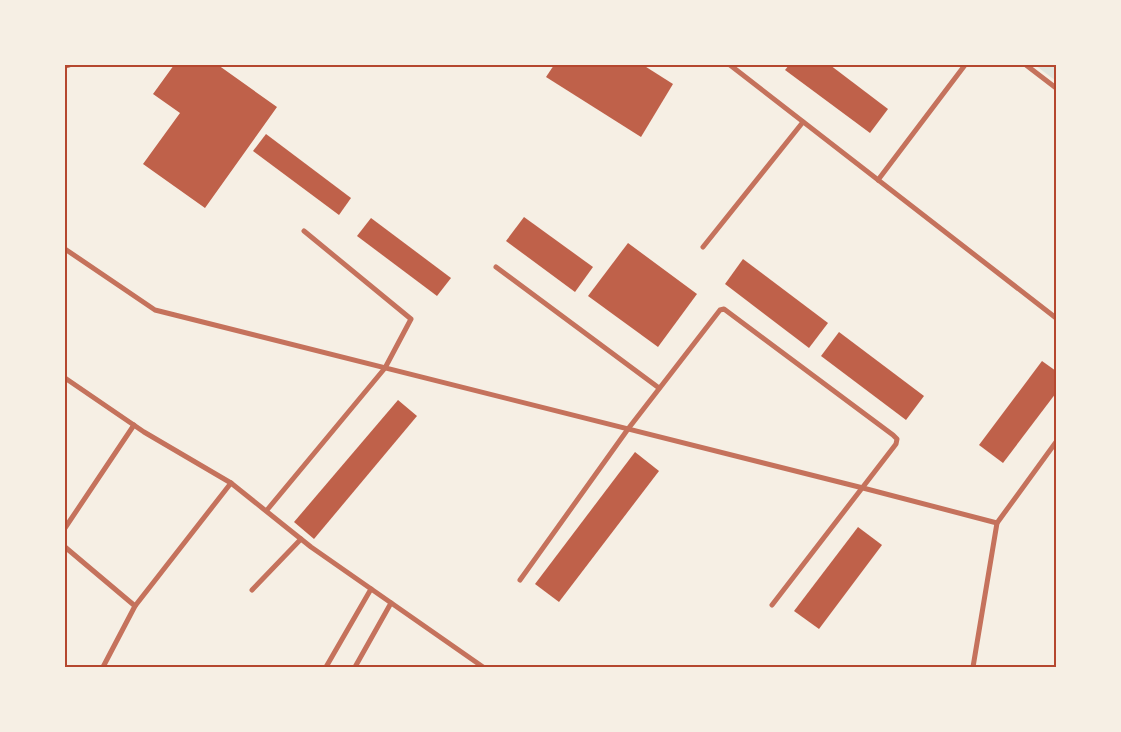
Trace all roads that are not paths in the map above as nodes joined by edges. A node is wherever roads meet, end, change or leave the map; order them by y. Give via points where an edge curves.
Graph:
1 (69, 65) edge
2 (965, 65) edge
3 (1026, 65) edge
4 (65, 66) edge
5 (732, 66) edge
6 (1056, 88) edge
7 (804, 122) junction
8 (878, 180) junction
9 (304, 231) dead end
10 (702, 246) dead end
11 (65, 249) edge
12 (496, 266) dead end
13 (1056, 318) edge
14 (385, 368) junction
15 (65, 378) edge
16 (659, 388) junction
17 (134, 425) junction
18 (628, 429) junction
19 (1056, 442) edge
20 (231, 483) junction
21 (863, 488) junction
22 (267, 510) junction
23 (997, 523) junction
24 (65, 528) edge
25 (301, 539) junction
26 (65, 547) edge
27 (520, 580) dead end
28 (371, 589) junction
29 (252, 590) dead end
30 (391, 603) junction
31 (772, 605) dead end
32 (135, 606) junction
33 (103, 667) edge
34 (326, 667) edge
35 (355, 667) edge
36 (483, 667) edge
37 (972, 667) edge

1 - 4 street
2 - 8 street
3 - 6 street
5 - 7 street
7 - 8 street
7 - 10 street
8 - 13 street
9 - 14 street via 411,319
11 - 14 street via 155,310
12 - 16 street
14 - 18 street
14 - 22 street
15 - 17 street
16 - 18 street
16 - 21 street via 720,310 727,310 897,439
17 - 20 street
17 - 24 street
18 - 21 street
18 - 27 street
19 - 23 street
20 - 22 street
20 - 32 street
21 - 23 street
21 - 31 street
22 - 25 street
23 - 37 street
25 - 28 street
25 - 29 street
26 - 32 street
28 - 30 street
28 - 34 street
30 - 35 street
30 - 36 street
32 - 33 street

